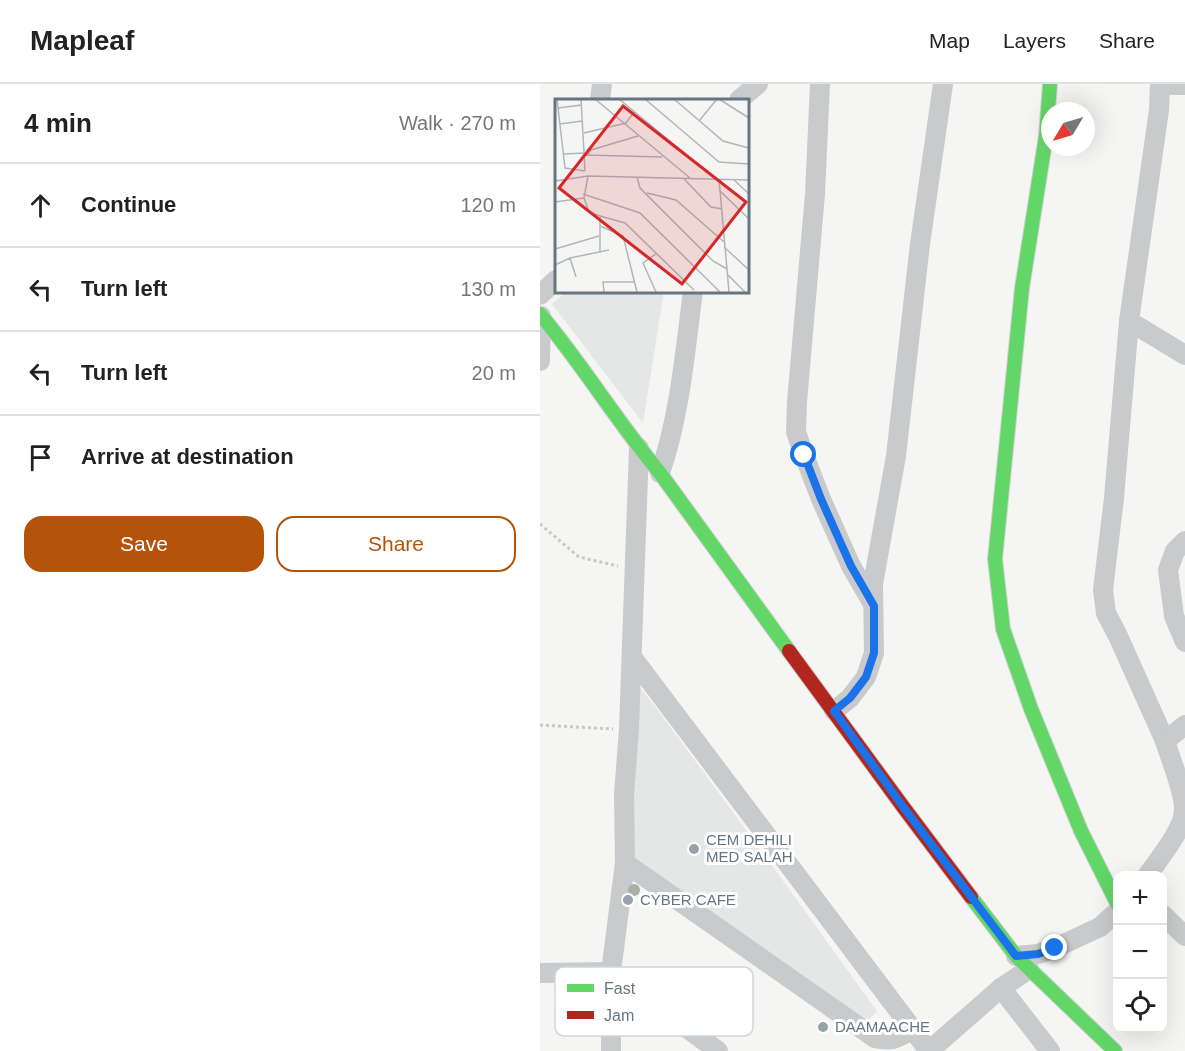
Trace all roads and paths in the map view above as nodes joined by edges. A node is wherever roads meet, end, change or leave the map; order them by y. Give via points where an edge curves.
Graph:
1 (602, 84) edge
2 (758, 84) edge
3 (820, 84) edge
4 (943, 84) edge
5 (1050, 84) edge
6 (1160, 85) edge
7 (1185, 85) edge
8 (600, 99) edge
9 (741, 99) edge
10 (555, 281) edge
11 (693, 292) edge
12 (540, 295) edge
13 (541, 315) edge
14 (1129, 321) junction
15 (1185, 355) edge
16 (540, 362) edge
17 (639, 448) junction
18 (660, 473) junction
19 (540, 524) edge
20 (1185, 541) edge
21 (635, 570) junction
22 (874, 606) junction
23 (1185, 642) edge
24 (632, 657) junction
25 (834, 711) junction
26 (540, 725) edge
27 (1185, 725) edge
28 (629, 729) junction
29 (1165, 741) junction
30 (625, 863) junction
31 (1150, 871) edge
32 (1113, 895) edge
33 (1113, 915) edge
34 (1167, 919) edge
35 (1185, 936) edge
36 (1022, 962) junction
37 (612, 967) edge
38 (540, 973) edge
39 (555, 973) edge
40 (1001, 988) junction
41 (912, 1030) junction
42 (698, 1036) edge
43 (718, 1051) edge
44 (929, 1051) edge
45 (1050, 1051) edge
46 (1115, 1051) edge

1 - 8 street
2 - 9 street
3 - 22 street via 796,432 851,566
4 - 22 street via 920,244 897,456 873,584
5 - 32 street via 1046,136 1022,288 995,559 1003,629 1030,709 1081,831
6 - 7 street
6 - 14 street
10 - 12 street
11 - 18 street via 675,415
13 - 16 street
13 - 17 street
14 - 15 street
14 - 29 street via 1103,590 1106,613
17 - 18 street
17 - 21 street
18 - 25 street
19 - 21 path via 579,557
20 - 23 street via 1174,551 1168,570 1174,616
21 - 24 street
22 - 25 street via 874,653 866,677
24 - 28 street
24 - 41 street
25 - 36 street
26 - 28 path
27 - 29 street
28 - 30 street via 624,794
29 - 31 street via 1184,810 1172,840
30 - 37 street
30 - 41 street via 875,1038 896,1039
33 - 36 street via 1100,927
34 - 35 street
36 - 40 street
36 - 46 street
38 - 39 street
40 - 44 street
40 - 45 street
41 - 44 street
42 - 43 street

